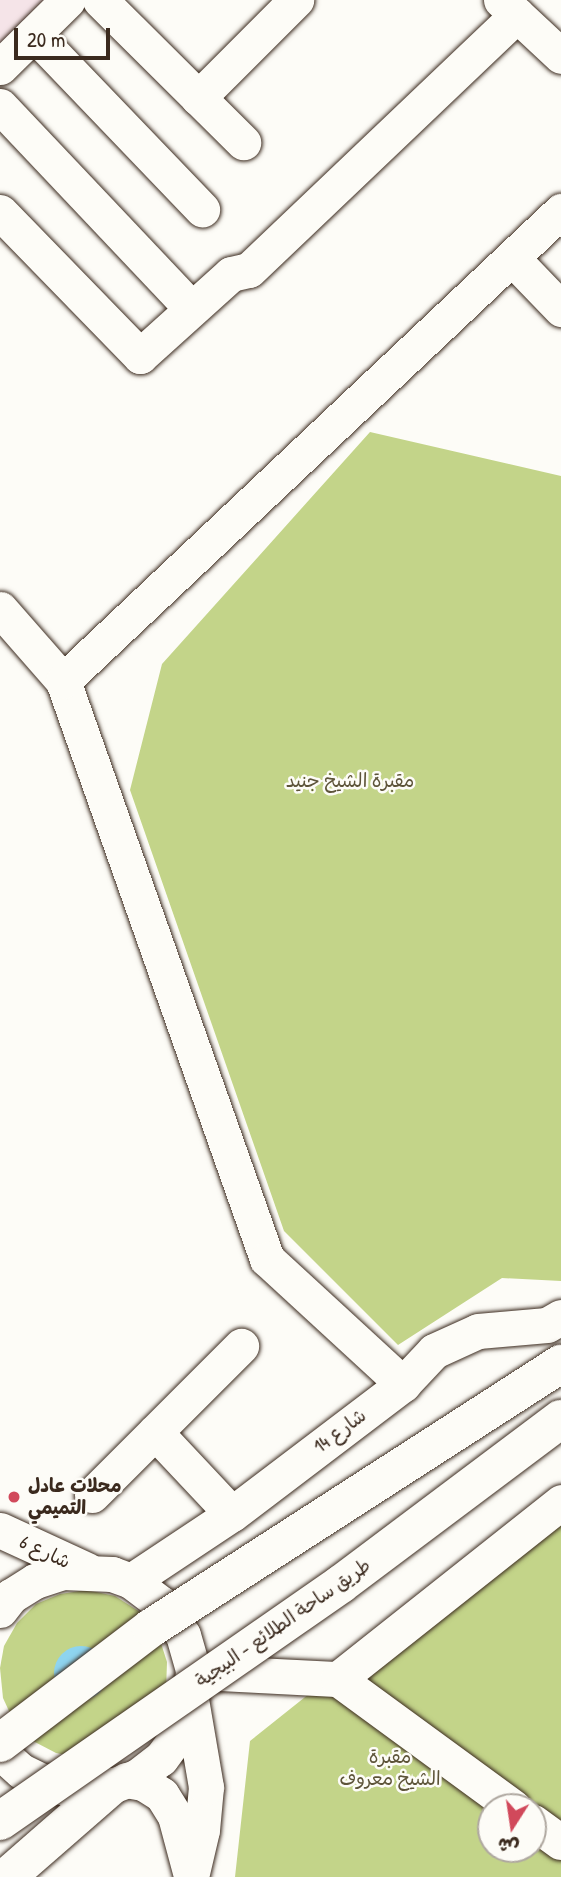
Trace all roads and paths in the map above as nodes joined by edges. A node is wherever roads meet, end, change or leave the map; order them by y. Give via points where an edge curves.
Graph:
1 (68, 0) edge
2 (100, 0) edge
3 (296, 0) edge
4 (509, 8) edge
5 (34, 34) junction
6 (561, 56) edge
7 (0, 67) edge
8 (198, 98) junction
9 (0, 106) edge
10 (243, 142) dead end
11 (202, 209) dead end
12 (561, 211) edge
13 (0, 212) edge
14 (512, 258) junction
15 (191, 308) junction
16 (561, 309) edge
17 (0, 608) edge
18 (63, 681) junction
19 (561, 1317) edge
20 (241, 1346) dead end
21 (561, 1364) edge
22 (402, 1384) junction
23 (561, 1419) edge
24 (155, 1432) junction
25 (92, 1495) dead end
26 (561, 1502) edge
27 (232, 1514) junction
28 (0, 1531) edge
29 (91, 1570) junction
30 (131, 1581) junction
31 (0, 1610) edge
32 (338, 1679) junction
33 (191, 1683) junction
34 (0, 1743) edge
35 (0, 1752) edge
36 (118, 1783) junction
37 (494, 1793) edge
38 (0, 1821) edge
39 (7, 1877) edge
40 (191, 1877) edge

1 - 5 street
2 - 8 street
3 - 8 street
4 - 6 street
4 - 15 street via 249,270 231,274
5 - 7 street
5 - 11 street
8 - 10 street
9 - 15 street
12 - 14 street
13 - 15 street via 140,356
14 - 16 street
14 - 18 street
17 - 18 street
18 - 22 street via 267,1259
19 - 22 street, شارع 14 via 547,1325 478,1331 434,1351
20 - 24 street
21 - 34 main road, bridge via 152,1628
22 - 27 street, شارع 14
23 - 38 main road, طريق ساحة الطلائع - البيجية, bridge via 362,1569
24 - 25 street
24 - 27 street
26 - 32 street
27 - 30 street, شارع 14
28 - 29 street, شارع 6
29 - 30 street
29 - 31 street via 62,1572 35,1581 11,1596
30 - 33 street via 162,1604 183,1635
32 - 33 street
32 - 37 street
33 - 36 street via 178,1735 161,1758
33 - 40 street via 206,1787
35 - 36 street via 21,1772 50,1785 80,1790
36 - 39 main road
36 - 40 street via 143,1783 162,1795 186,1845

